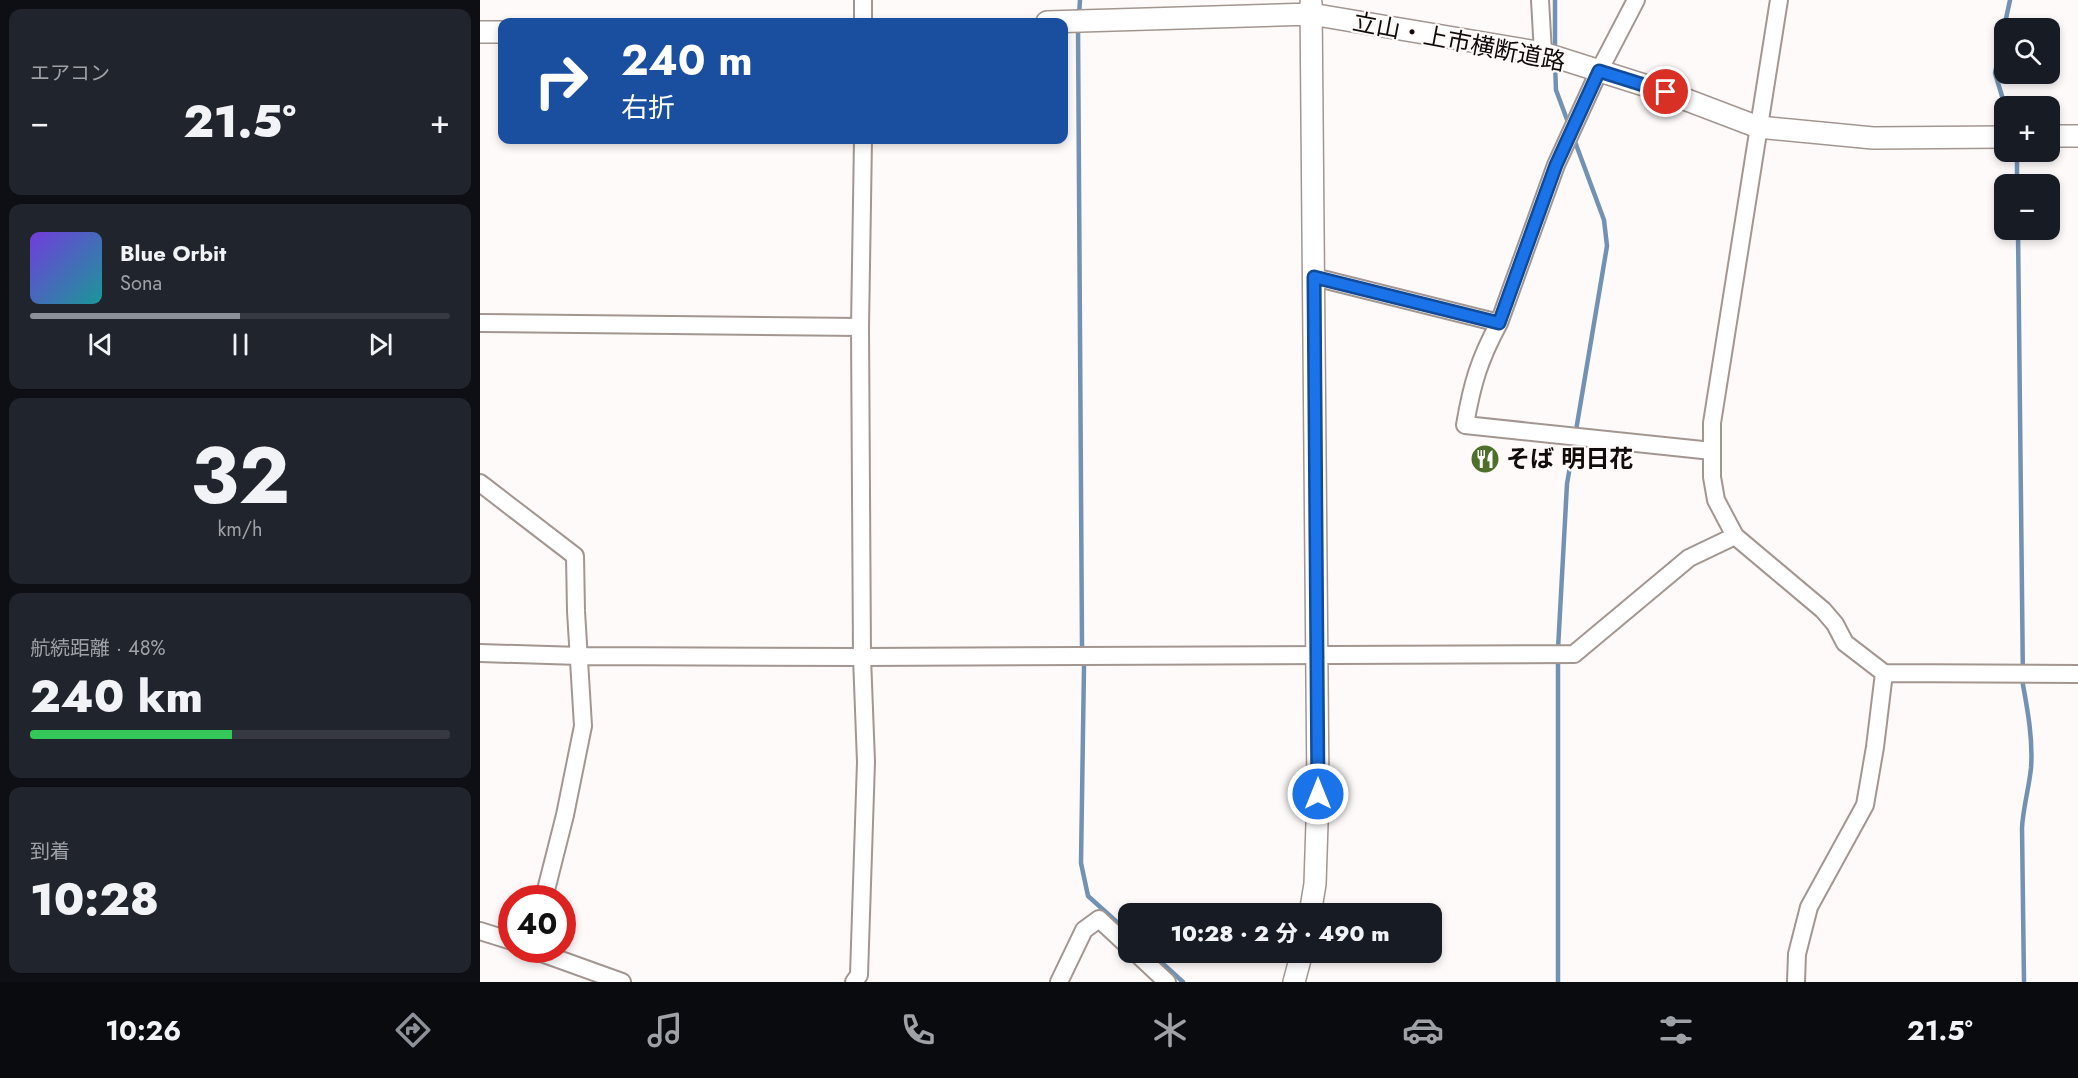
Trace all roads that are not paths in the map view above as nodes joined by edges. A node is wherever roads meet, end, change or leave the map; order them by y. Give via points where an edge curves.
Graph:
1 (863, 0) edge
2 (1540, 0) edge
3 (1636, 0) edge
4 (1779, 0) edge
5 (1311, 7) edge
6 (863, 18) edge
7 (1068, 21) edge
8 (480, 32) edge
9 (498, 32) edge
10 (1551, 56) junction
11 (1599, 71) junction
12 (1758, 127) junction
13 (2060, 136) edge
14 (2078, 136) edge
15 (1994, 137) edge
16 (863, 144) edge
17 (1314, 277) junction
18 (480, 323) edge
19 (1499, 323) junction
20 (860, 327) junction
21 (1712, 451) junction
22 (480, 483) edge
23 (1735, 536) junction
24 (480, 653) edge
25 (1317, 655) junction
26 (580, 656) junction
27 (862, 657) junction
28 (1884, 673) junction
29 (2078, 674) edge
30 (547, 885) edge
31 (1312, 903) edge
32 (480, 931) edge
33 (498, 936) edge
34 (1118, 937) edge
35 (569, 963) edge
36 (1147, 963) edge
37 (1299, 963) edge
38 (622, 982) edge
39 (854, 982) edge
40 (1059, 982) edge
41 (1167, 982) edge
42 (1294, 982) edge
43 (1796, 982) edge

1 - 6 street
2 - 10 street
3 - 11 street
4 - 12 street
5 - 7 street, 立山・上市横断道路
5 - 10 street, 立山・上市横断道路
5 - 17 street
8 - 9 street
10 - 11 street, 立山・上市横断道路
11 - 12 street, 立山・上市横断道路
11 - 19 street via 1556,165
12 - 15 street, 立山・上市横断道路 via 1873,138
12 - 21 street via 1720,365
13 - 14 street
16 - 20 street
17 - 19 street
17 - 25 street
18 - 20 street
19 - 21 street via 1480,361 1465,425
20 - 27 street
21 - 23 street via 1716,500
22 - 26 street via 575,556
23 - 25 street via 1689,558 1574,654
23 - 28 street via 1823,610 1845,643
24 - 26 street
25 - 27 street
25 - 31 street via 1317,816
26 - 27 street
26 - 30 street via 583,726
27 - 39 street via 866,762 859,975
28 - 29 street
28 - 43 street via 1865,806 1809,907 1797,954
32 - 33 street
34 - 40 street via 1099,920 1084,930
35 - 38 street
36 - 41 street
37 - 42 street

